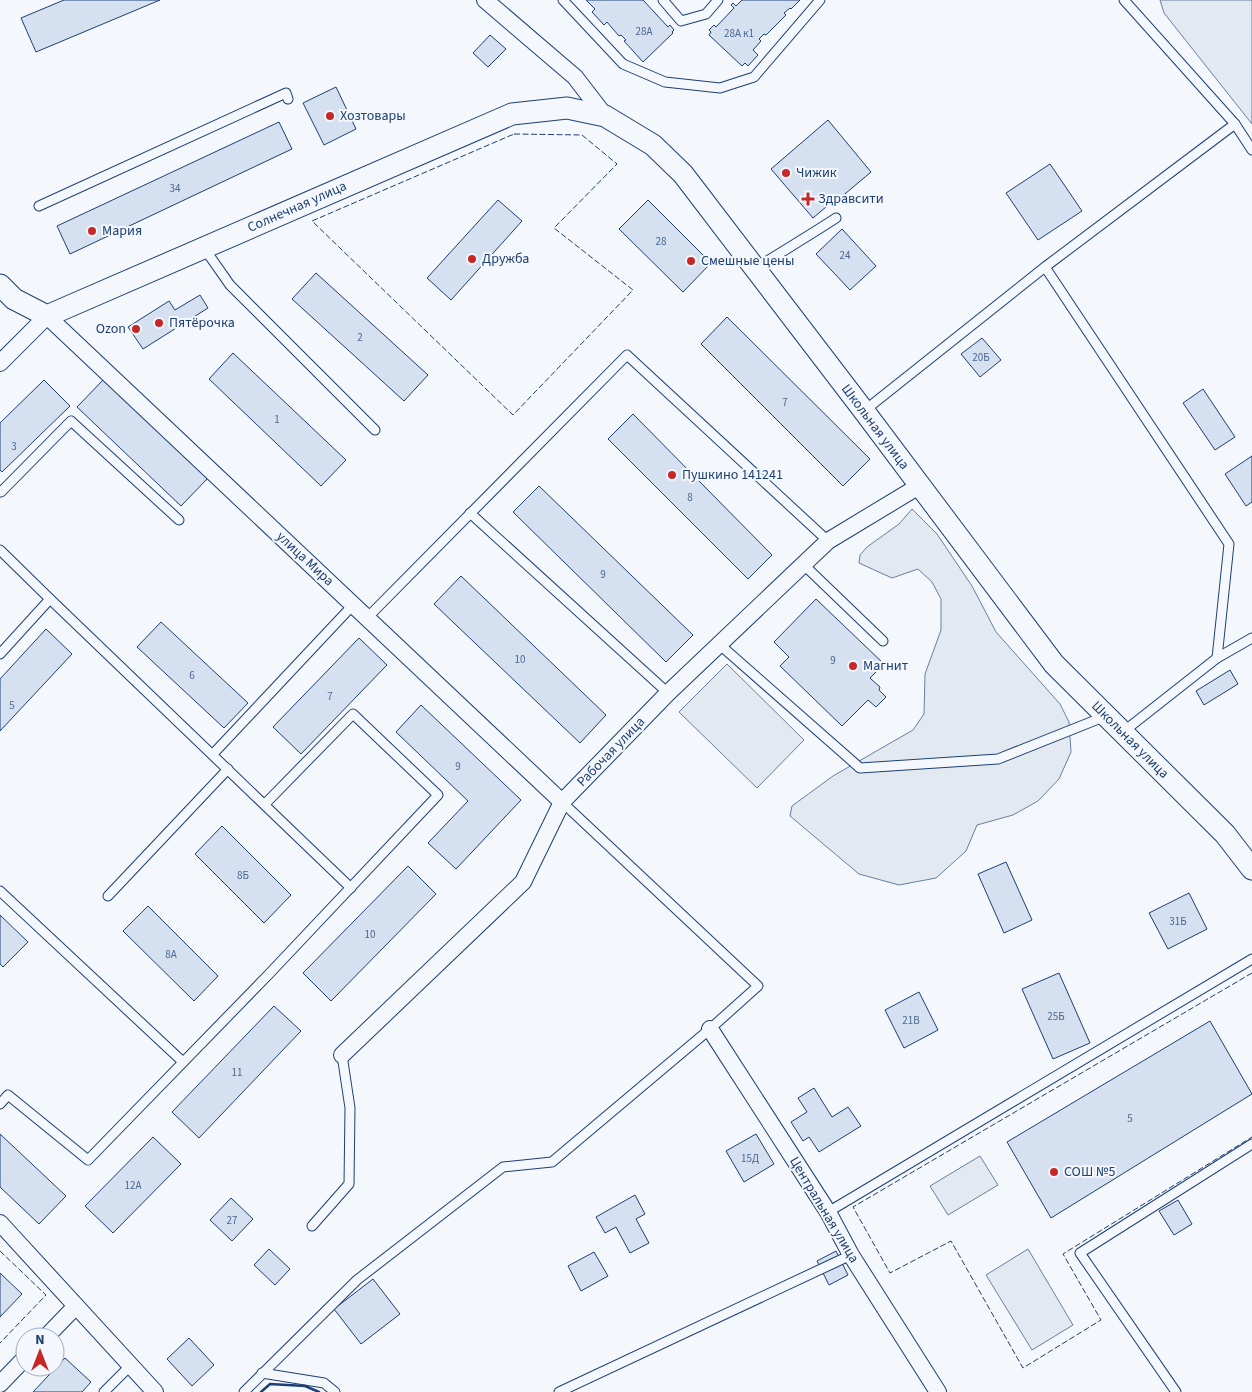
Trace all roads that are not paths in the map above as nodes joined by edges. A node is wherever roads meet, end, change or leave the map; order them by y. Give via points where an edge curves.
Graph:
1 (485, 0) edge
2 (563, 0) edge
3 (663, 0) edge
4 (718, 0) edge
5 (820, 0) edge
6 (1124, 0) edge
7 (288, 99) dead end
8 (605, 116) junction
9 (1235, 124) junction
10 (1252, 150) edge
11 (39, 206) dead end
12 (836, 218) dead end
13 (204, 248) junction
14 (1045, 267) junction
15 (756, 268) junction
16 (0, 285) edge
17 (47, 316) junction
18 (0, 363) edge
19 (864, 411) junction
20 (375, 430) dead end
21 (919, 486) junction
22 (0, 492) edge
23 (470, 513) junction
24 (179, 520) dead end
25 (828, 541) junction
26 (0, 550) edge
27 (803, 564) junction
28 (50, 599) junction
29 (353, 605) junction
30 (367, 618) junction
31 (1252, 638) edge
32 (883, 641) dead end
33 (720, 644) junction
34 (0, 654) edge
35 (1217, 658) junction
36 (668, 693) junction
37 (1107, 716) junction
38 (1122, 733) junction
39 (213, 754) junction
40 (228, 769) junction
41 (562, 802) junction
42 (265, 804) junction
43 (1252, 869) edge
44 (351, 888) junction
45 (0, 891) edge
46 (108, 896) dead end
47 (1252, 959) edge
48 (710, 1028) junction
49 (342, 1055) joint
50 (183, 1062) junction
51 (0, 1104) edge
52 (1252, 1144) edge
53 (828, 1212) junction
54 (0, 1223) edge
55 (312, 1226) dead end
56 (851, 1255) junction
57 (76, 1306) junction
58 (56, 1327) edge
59 (130, 1366) junction
60 (15, 1368) edge
61 (262, 1373) junction
62 (0, 1384) edge
63 (104, 1392) edge
64 (155, 1392) edge
65 (244, 1392) edge
66 (335, 1392) edge
67 (559, 1392) edge
68 (938, 1392) edge
69 (1176, 1392) edge

1 - 8 street, Школьная улица via 575,77
2 - 5 lane via 623,64 665,82 720,88 754,78
3 - 4 lane via 681,21 706,14
6 - 9 lane
7 - 11 lane via 286,93
8 - 13 street, Солнечная улица via 567,108 512,114
8 - 15 street, Школьная улица via 653,146 683,174
9 - 10 lane
9 - 14 lane
12 - 15 lane
13 - 17 street, Солнечная улица
13 - 20 lane via 230,285
14 - 19 lane
14 - 35 lane via 1229,544
15 - 19 street, Школьная улица
16 - 17 street via 14,299
17 - 18 street
17 - 29 street, улица Мира
19 - 21 street, Школьная улица
21 - 25 street, Рабочая улица
21 - 37 street, Школьная улица via 1054,664
22 - 24 lane via 71,421
23 - 25 lane via 627,355
23 - 30 lane
23 - 36 lane
25 - 27 street, Рабочая улица
26 - 28 lane
27 - 32 lane
27 - 33 street, Рабочая улица
28 - 34 lane
28 - 39 lane
29 - 30 street, улица Мира
29 - 39 lane
30 - 41 street, улица Мира
31 - 35 lane
33 - 36 street, Рабочая улица
33 - 37 lane via 860,768 998,759
35 - 38 lane
36 - 41 street, Рабочая улица
37 - 38 street, Школьная улица
38 - 43 street, Школьная улица via 1225,834
39 - 40 lane
40 - 42 lane
40 - 46 lane
41 - 48 lane via 758,986
41 - 49 street, Рабочая улица via 523,882
42 - 44 lane
42 - 44 lane via 353,714 438,795
44 - 50 lane
45 - 50 lane
47 - 53 lane
48 - 53 street, Центральная улица
48 - 61 lane via 552,1162 503,1167 357,1280
49 - 55 lane via 350,1108 350,1184
50 - 51 lane via 88,1160 8,1095
52 - 69 lane via 1080,1253
53 - 56 street, Центральная улица
54 - 57 street
56 - 67 lane
56 - 68 street, Центральная улица
57 - 58 street
57 - 59 street
59 - 63 lane
59 - 64 street
60 - 62 street
61 - 65 lane
61 - 66 lane via 324,1383

